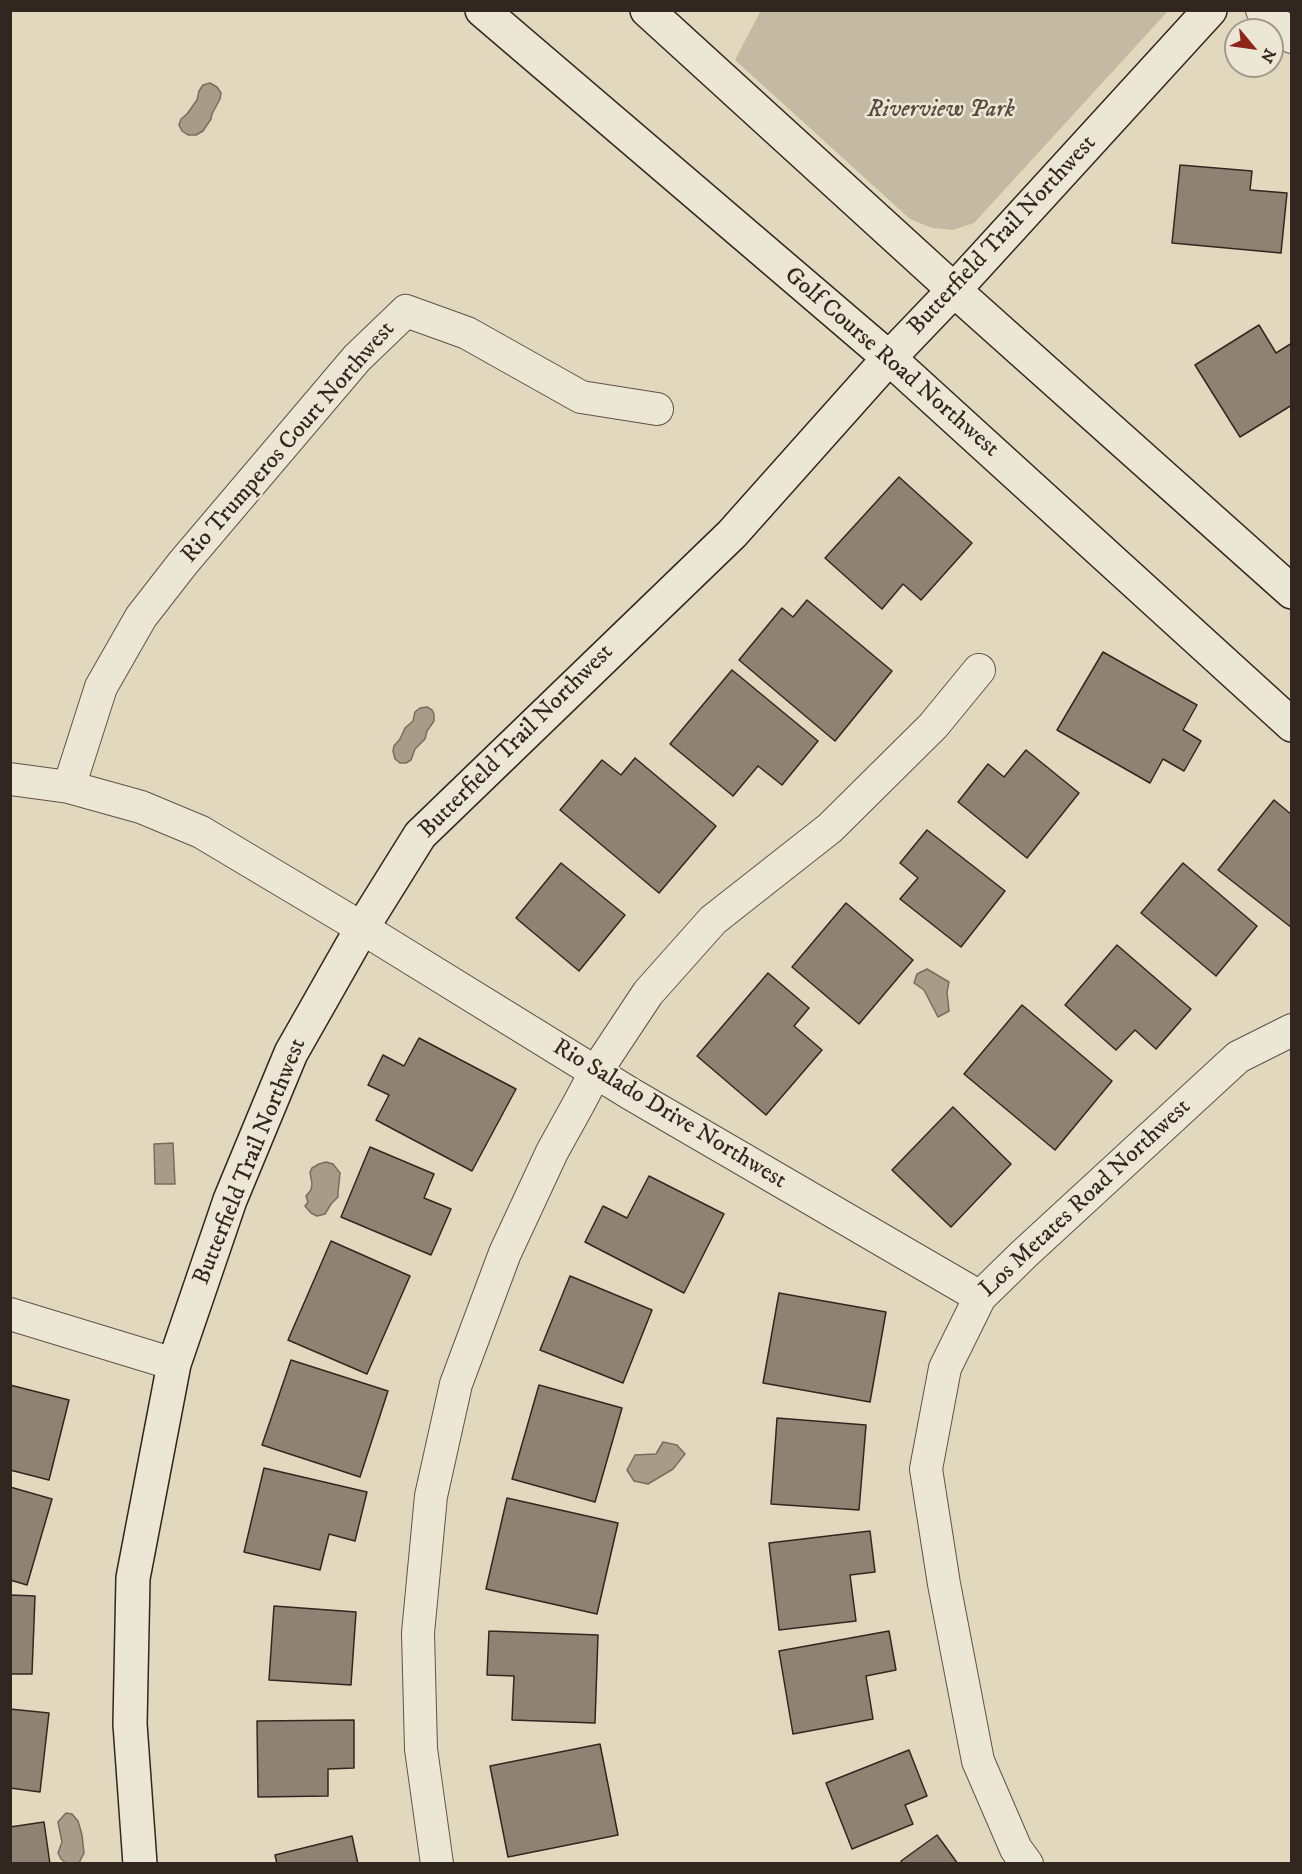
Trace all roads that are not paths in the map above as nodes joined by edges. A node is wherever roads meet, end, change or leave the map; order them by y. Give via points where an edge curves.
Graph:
1 (482, 10) edge
2 (647, 10) edge
3 (1210, 10) edge
4 (1262, 10) edge
5 (1292, 37) edge
6 (954, 290) junction
7 (889, 358) junction
8 (657, 409) dead end
9 (1292, 592) edge
10 (979, 670) dead end
11 (1292, 725) edge
12 (10, 779) edge
13 (69, 787) junction
14 (362, 928) junction
15 (1292, 1030) edge
16 (595, 1073) junction
17 (980, 1297) junction
18 (10, 1314) edge
19 (174, 1364) junction
20 (140, 1863) edge
21 (437, 1863) edge
22 (1027, 1863) edge

1 - 7 street, Golf Course Road Northwest
2 - 6 street
3 - 6 street, Butterfield Trail Northwest
4 - 5 street
6 - 7 street, Butterfield Trail Northwest
6 - 9 street
7 - 11 street, Golf Course Road Northwest
7 - 14 street, Butterfield Trail Northwest via 732,534 420,835
8 - 13 street, Rio Trumperos Court Northwest via 581,397 467,333 406,311 357,358 141,617 101,687
10 - 16 street via 933,726 830,828 713,920 648,993
12 - 13 street, Rio Salado Drive Northwest
13 - 14 street, Rio Salado Drive Northwest via 141,807 201,832
14 - 16 street, Rio Salado Drive Northwest
14 - 19 street, Butterfield Trail Northwest via 291,1053 230,1200
15 - 17 street, Los Metates Road Northwest via 1238,1057
16 - 17 street, Rio Salado Drive Northwest
16 - 21 street via 504,1253 456,1384 431,1496 418,1633 421,1749
17 - 22 street, Los Metates Road Northwest via 945,1368 926,1469 978,1761 1016,1849
18 - 19 street
19 - 20 street, Butterfield Trail Northwest via 133,1578 130,1724

